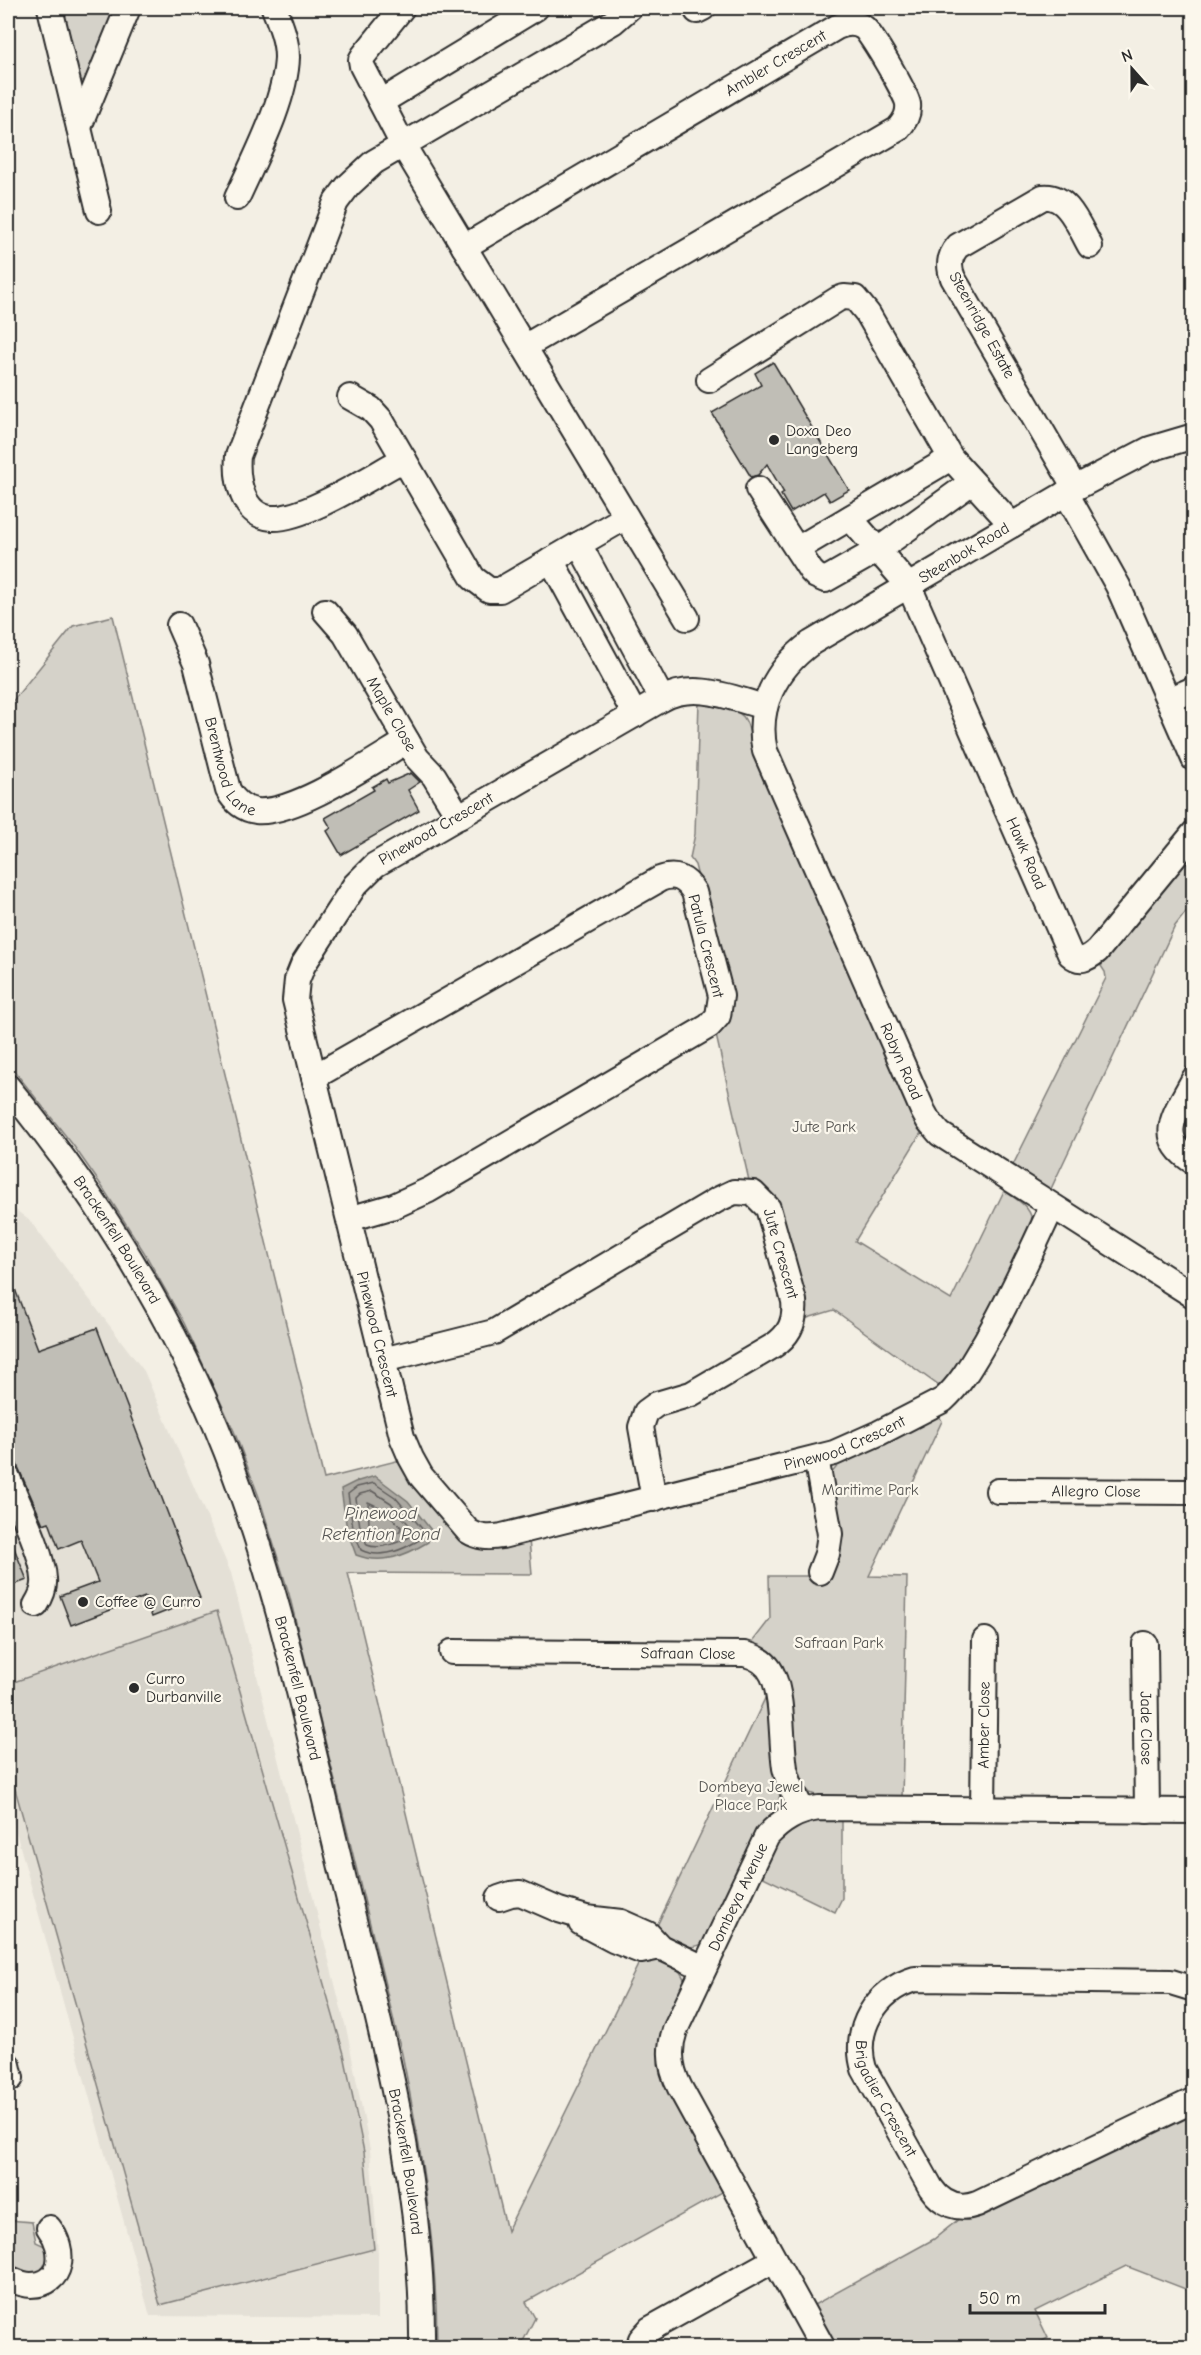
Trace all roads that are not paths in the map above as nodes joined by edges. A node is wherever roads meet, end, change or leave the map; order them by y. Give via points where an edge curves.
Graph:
1 (50, 8) edge
2 (128, 8) edge
3 (274, 8) edge
4 (402, 8) edge
5 (536, 8) edge
6 (629, 8) edge
7 (381, 102) junction
8 (79, 127) junction
9 (403, 146) junction
10 (237, 198) dead end
11 (99, 211) dead end
12 (464, 246) junction
13 (1090, 246) dead end
14 (524, 347) junction
15 (709, 380) dead end
16 (350, 397) dead end
17 (1194, 436) edge
18 (951, 458) junction
19 (404, 459) junction
20 (972, 482) junction
21 (758, 489) dead end
22 (1070, 490) junction
23 (626, 517) junction
24 (850, 518) junction
25 (1012, 525) junction
26 (579, 544) junction
27 (797, 549) junction
28 (878, 550) junction
29 (551, 560) junction
30 (909, 586) junction
31 (325, 611) dead end
32 (687, 618) dead end
33 (178, 625) dead end
34 (1194, 689) edge
35 (662, 699) junction
36 (1168, 700) junction
37 (765, 707) junction
38 (635, 715) junction
39 (407, 741) junction
40 (1194, 759) edge
41 (459, 817) junction
42 (1194, 832) edge
43 (314, 1077) junction
44 (1194, 1079) edge
45 (8, 1087) edge
46 (1194, 1162) edge
47 (1052, 1207) junction
48 (349, 1219) junction
49 (1194, 1296) edge
50 (384, 1360) junction
51 (816, 1458) junction
52 (8, 1478) edge
53 (998, 1491) dead end
54 (1194, 1492) edge
55 (654, 1499) junction
56 (820, 1572) dead end
57 (36, 1605) dead end
58 (985, 1640) dead end
59 (1145, 1644) dead end
60 (452, 1652) dead end
61 (983, 1809) junction
62 (803, 1811) junction
63 (1147, 1811) junction
64 (1194, 1811) edge
65 (499, 1898) dead end
66 (704, 1968) junction
67 (1194, 1989) edge
68 (1194, 2100) edge
69 (48, 2228) dead end
70 (774, 2260) junction
71 (8, 2278) edge
72 (422, 2348) edge
73 (638, 2348) edge
74 (823, 2348) edge

1 - 8 street
2 - 8 street
3 - 10 street via 285,37 286,71 263,139
4 - 7 street via 361,60
5 - 7 street
6 - 9 street via 613,22
7 - 9 street
8 - 11 street
9 - 12 street
9 - 19 street via 361,172 336,202 238,456 237,471 249,507 272,518 308,511
12 - 14 street
12 - 14 street, Ambler Crescent via 837,27 857,24 869,33 907,99 906,117 898,129
13 - 22 street, Steenridge Estate via 1067,206 1055,198 1043,197 958,246 949,266
14 - 23 street
15 - 18 street via 838,299 855,298
16 - 19 street via 381,420
17 - 22 street, Steenbok Road via 1150,449
18 - 20 street
18 - 24 street
19 - 29 street via 480,585 500,590
20 - 25 street
20 - 28 street
21 - 27 street
22 - 25 street, Steenbok Road
22 - 36 street
23 - 26 street
23 - 32 street
24 - 27 street
24 - 28 street
25 - 30 street, Steenbok Road
26 - 29 street
26 - 35 street
27 - 28 street via 816,576 825,580
28 - 30 street
29 - 38 street
30 - 37 street, Steenbok Road via 799,652 780,673
30 - 42 street, Hawk Road via 1070,954 1082,960 1097,951
31 - 39 street, Maple Close via 345,634
33 - 39 street, Brentwood Lane via 196,664 228,790 241,806 258,811 302,800
34 - 36 street
35 - 37 street, Pinewood Crescent via 681,691 698,690
35 - 38 street, Pinewood Crescent
36 - 40 street
37 - 47 street, Robyn Road via 765,751 928,1120 940,1134
38 - 41 street, Pinewood Crescent
39 - 41 street, Maple Close
41 - 43 street, Pinewood Crescent via 367,870 303,965 295,1000
43 - 48 street, Pinewood Crescent
43 - 48 street, Patula Crescent via 660,879 678,877 690,885 720,996 718,1016 709,1026 429,1190 394,1206
44 - 46 street via 1171,1131 1178,1151
45 - 72 street, Brackenfell Boulevard via 75,1174 140,1274 200,1390 253,1525 302,1705 396,2092 413,2192
47 - 49 street, Robyn Road
47 - 51 street, Pinewood Crescent via 1008,1303 954,1390 943,1400 879,1433
48 - 50 street, Pinewood Crescent
50 - 55 street, Pinewood Crescent via 402,1437 411,1458 421,1476 475,1536 502,1536
50 - 55 street, Jute Crescent via 494,1332 717,1200 734,1192 753,1193 768,1208 795,1317 785,1338 773,1346 692,1394 657,1404 646,1412 641,1427
51 - 55 street, Pinewood Crescent
51 - 56 street via 830,1534
52 - 57 street via 45,1578
53 - 54 street, Allegro Close
58 - 61 street, Amber Close
59 - 63 street, Jade Close
60 - 62 street, Safraan Close via 745,1654 758,1658 775,1681 785,1770
61 - 62 street, Dombeya Avenue
61 - 63 street, Dombeya Avenue
62 - 66 street, Dombeya Avenue via 767,1836
63 - 64 street, Dombeya Avenue
65 - 66 street via 520,1893 641,1951 660,1947
66 - 70 street, Dombeya Avenue via 672,2039 672,2069
67 - 68 street, Brigadier Crescent via 1171,1982 915,1979 897,1985 877,2002 860,2049 864,2069 931,2188 945,2203 960,2207 977,2204
69 - 71 street via 60,2250 54,2275 31,2285
70 - 73 street via 650,2329
70 - 74 street, Dombeya Avenue

